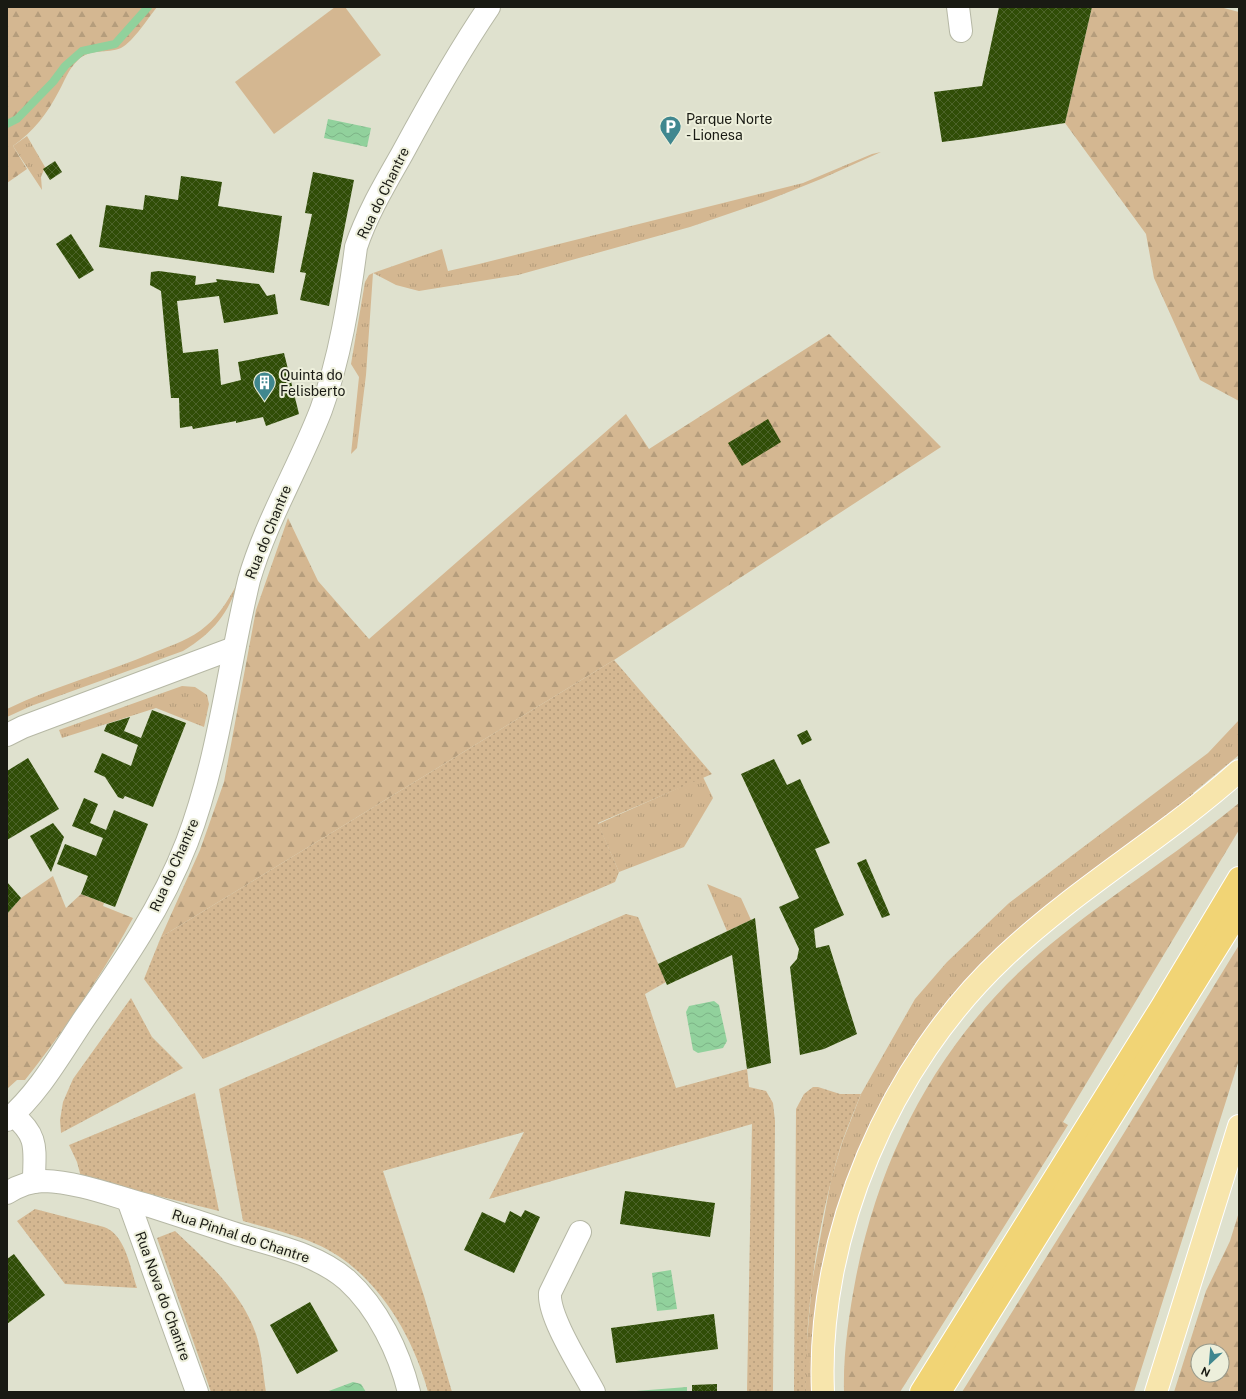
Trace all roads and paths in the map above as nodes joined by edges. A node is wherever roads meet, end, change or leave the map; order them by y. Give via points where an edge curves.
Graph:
1 (489, 7) edge
2 (958, 7) edge
3 (961, 31) dead end
4 (234, 648) junction
5 (7, 735) edge
6 (1239, 771) edge
7 (1239, 878) edge
8 (1239, 912) edge
9 (10, 1118) edge
10 (1239, 1126) edge
11 (34, 1182) junction
12 (7, 1192) edge
13 (128, 1200) junction
14 (580, 1232) dead end
15 (197, 1392) edge
16 (409, 1392) edge
17 (594, 1392) edge
18 (824, 1392) edge
19 (921, 1392) edge
20 (940, 1392) edge
21 (1156, 1392) edge

1 - 4 street, Rua do Chantre via 428,105 360,235 327,390 311,433 256,557 248,580
2 - 3 street
4 - 5 street
4 - 9 street, Rua do Chantre via 208,774 195,820 178,864 149,921 118,970 33,1092
6 - 18 main road via 1171,828 1059,910 1004,957 961,1002 923,1051 896,1095 875,1138 846,1217 830,1289 823,1356
7 - 19 highway via 1154,1020
8 - 20 highway
9 - 11 street, Rua do Chantre via 25,1125 31,1136 34,1145
10 - 21 main road
11 - 12 street, Rua Pinhal do Chantre
11 - 13 street, Rua Pinhal do Chantre via 57,1183
13 - 15 street, Rua Nova do Chantre
13 - 16 street, Rua Pinhal do Chantre via 294,1251 329,1267 347,1280 374,1312 397,1355
14 - 17 street via 550,1293 550,1299 555,1317

